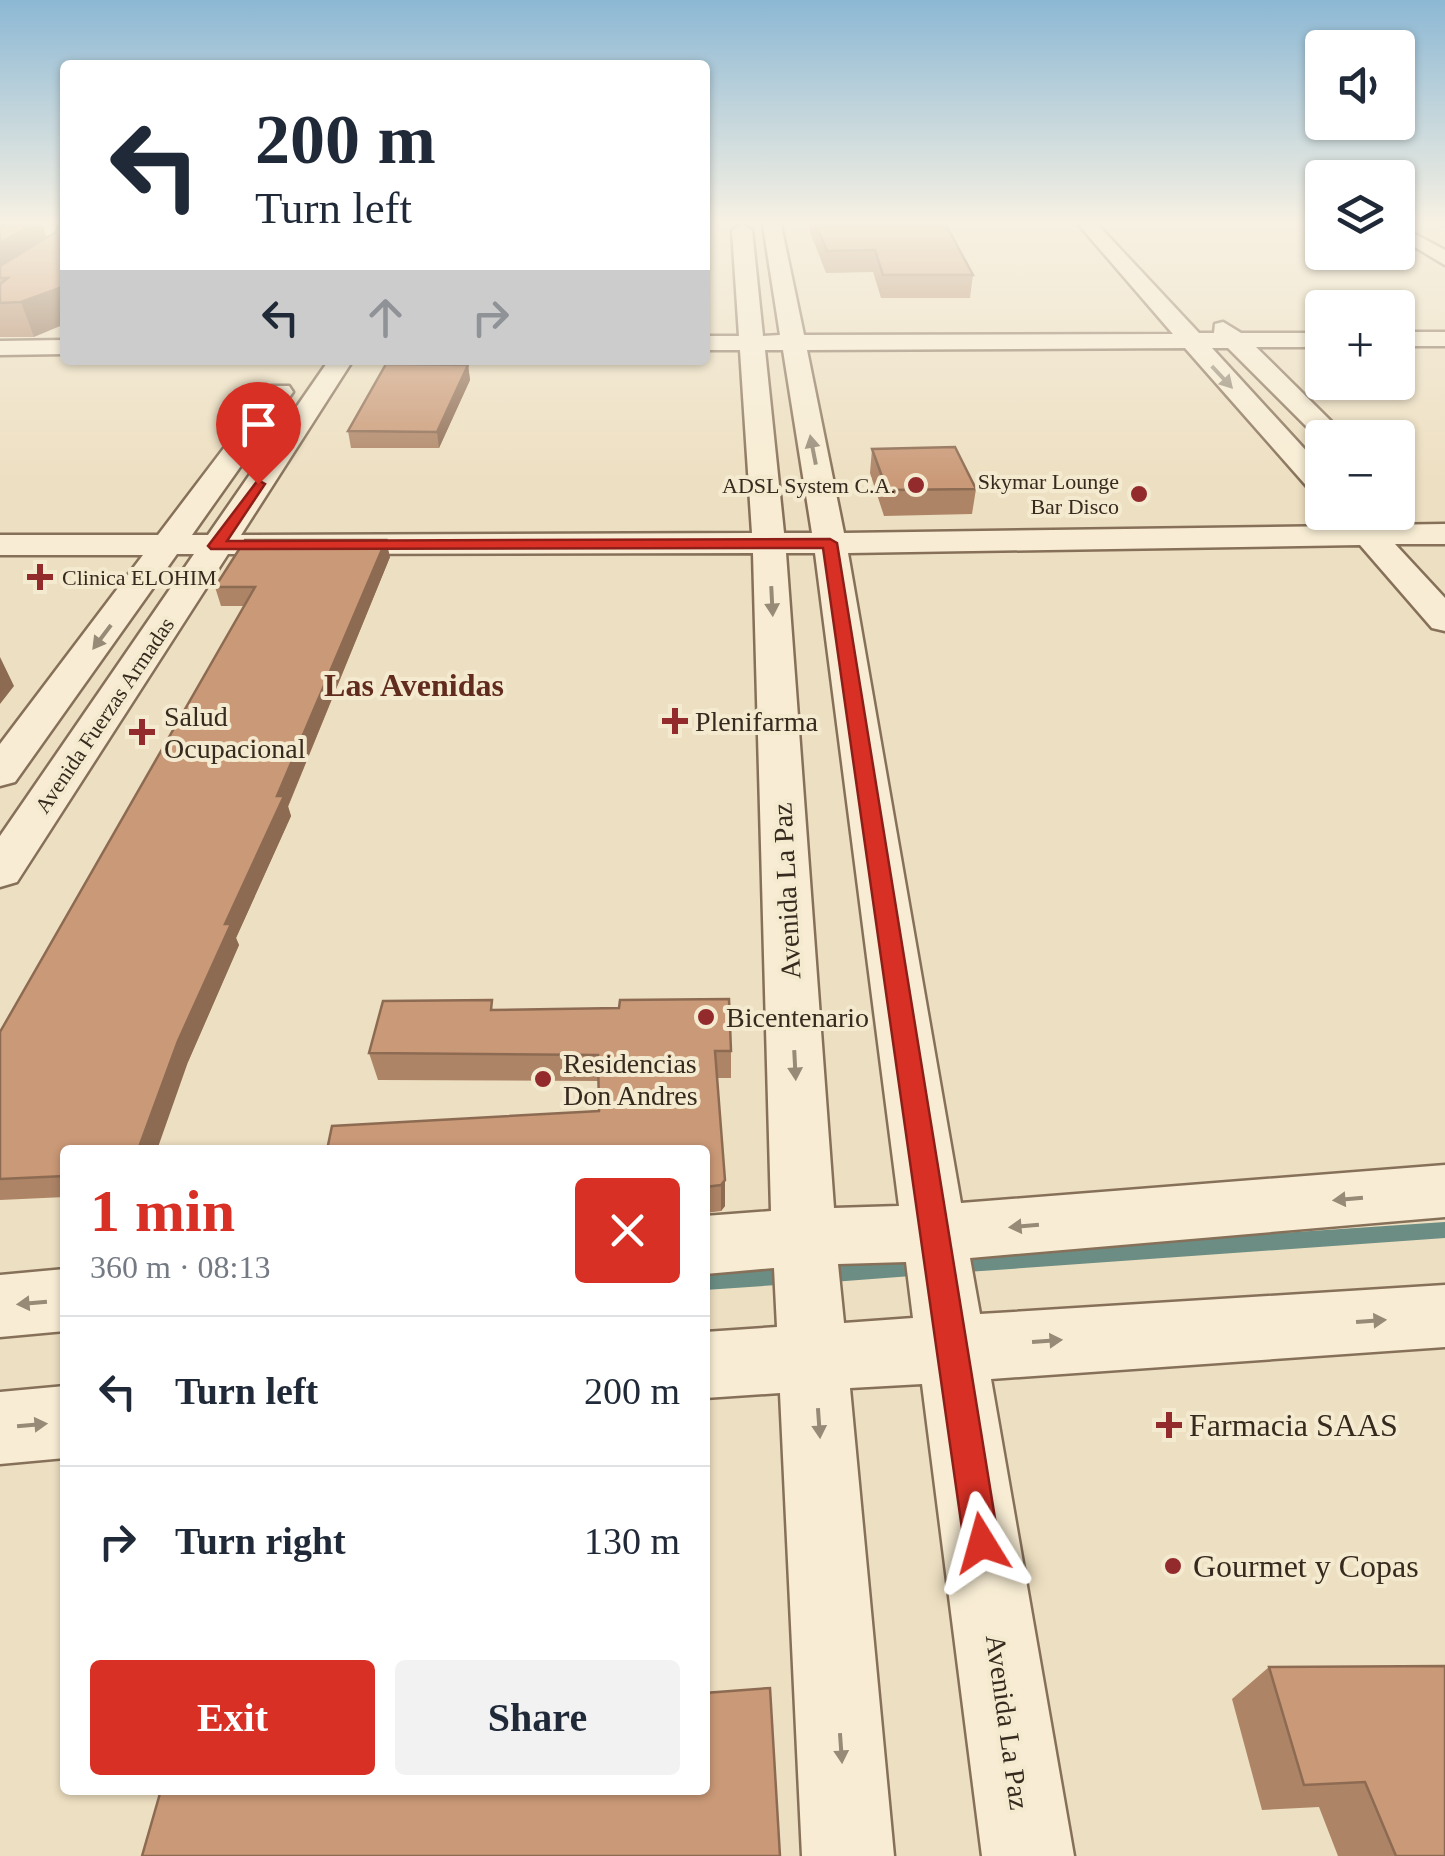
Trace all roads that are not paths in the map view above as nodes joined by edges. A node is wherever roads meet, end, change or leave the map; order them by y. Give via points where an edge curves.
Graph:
1 (765, 312) edge
2 (773, 312) edge
3 (1163, 312) edge
4 (1210, 315) dead end
5 (1445, 339) edge
6 (1305, 340) edge
7 (1415, 340) edge
8 (1188, 341) junction
9 (1234, 341) junction
10 (773, 343) junction
11 (710, 344) edge
12 (60, 347) edge
13 (0, 348) edge
14 (300, 365) edge
15 (339, 365) edge
16 (1315, 420) edge
17 (1305, 467) edge
18 (1415, 514) edge
19 (1305, 526) edge
20 (1363, 530) edge
21 (1394, 530) edge
22 (1441, 538) edge
23 (769, 543) junction
24 (830, 543) junction
25 (0, 545) edge
26 (169, 545) junction
27 (216, 546) junction
28 (1445, 620) edge
29 (0, 773) edge
30 (0, 871) edge
31 (1445, 1190) edge
32 (710, 1247) edge
33 (942, 1275) junction
34 (808, 1281) junction
35 (60, 1300) edge
36 (0, 1306) edge
37 (1445, 1316) edge
38 (710, 1361) edge
39 (60, 1422) edge
40 (0, 1428) edge
41 (848, 1856) edge
42 (1028, 1856) edge

1 - 10 street, Avenida La Paz
2 - 10 street, Avenida La Paz
3 - 8 street
4 - 9 street
5 - 7 street
6 - 9 street
8 - 9 street
8 - 10 street
8 -> 17 street
9 - 16 street
10 - 11 street
10 - 23 street, Avenida La Paz
24 -> 10 street, Avenida La Paz
12 - 13 street
14 - 26 street, Avenida Fuerzas Armadas
15 - 27 street, Avenida Fuerzas Armadas
18 - 22 street
19 - 24 street
20 - 28 street
21 - 22 street
23 - 24 street
23 - 27 street
23 -> 34 street, Avenida La Paz
24 - 33 street, Avenida La Paz
25 - 26 street
26 - 27 street
26 -> 29 street, Avenida Fuerzas Armadas
27 - 30 street, Avenida Fuerzas Armadas
31 -> 33 street
32 - 34 street
33 - 34 street
33 - 34 street
33 -> 37 street
33 - 42 street, Avenida La Paz
34 - 38 street
34 -> 41 street, Avenida La Paz
35 -> 36 street
40 -> 39 street

